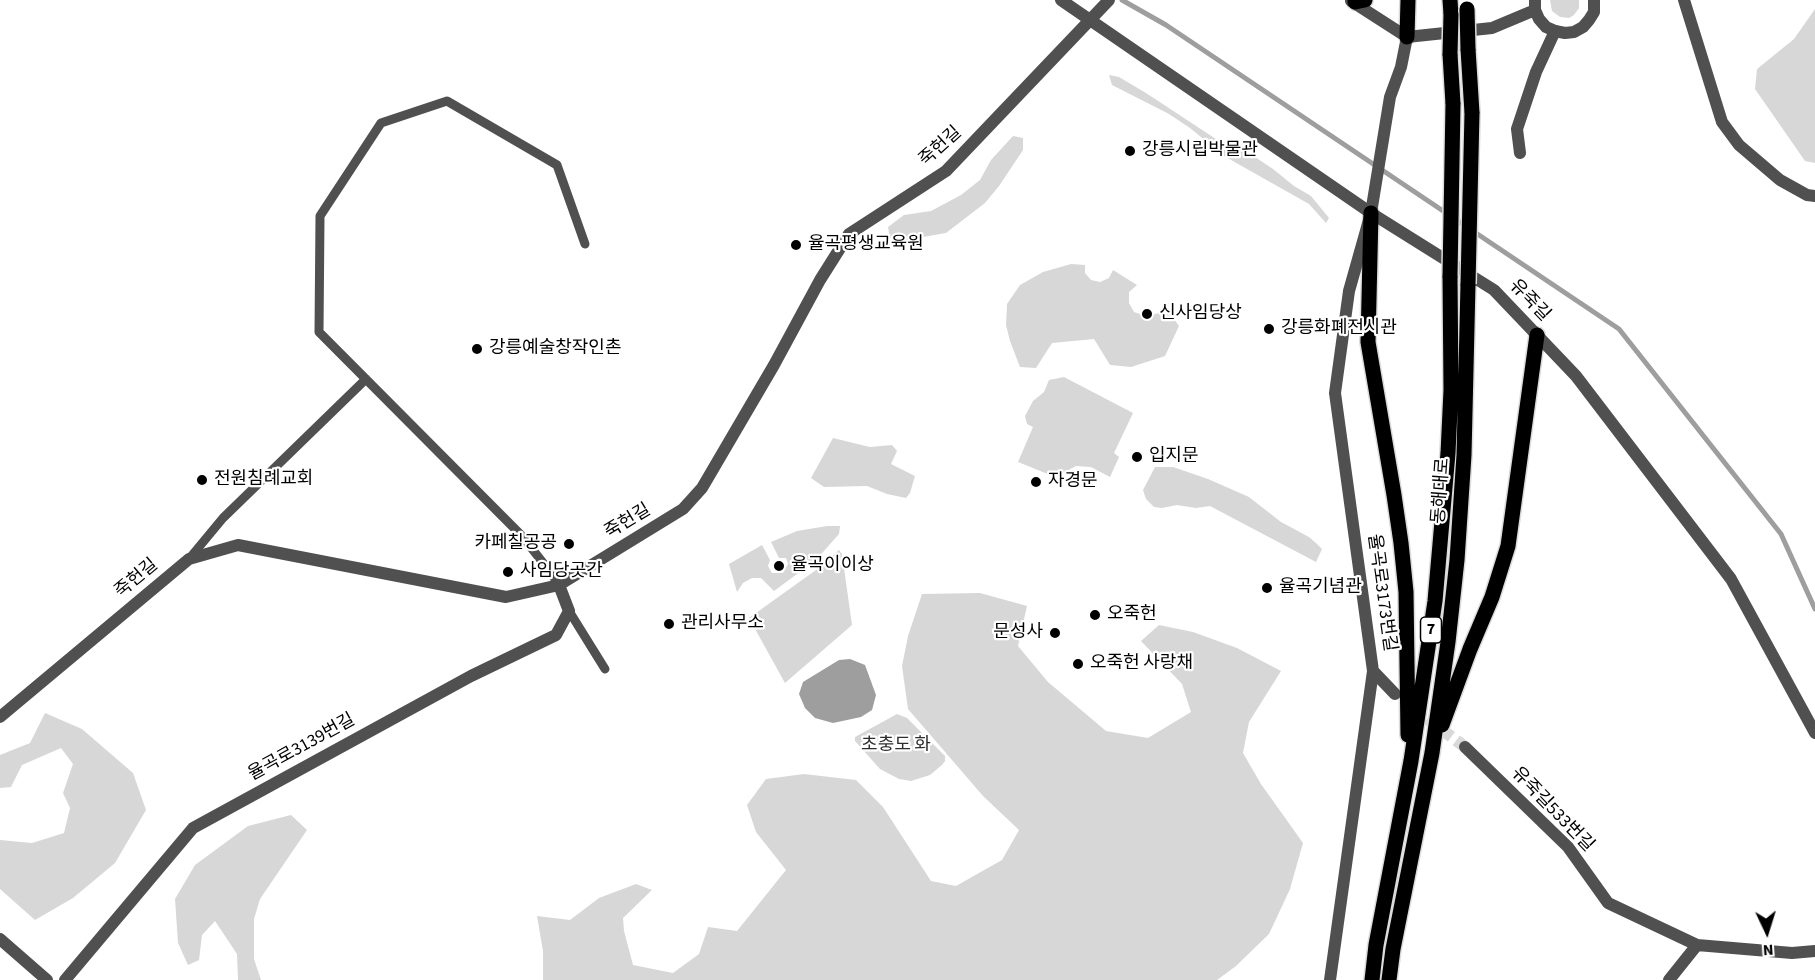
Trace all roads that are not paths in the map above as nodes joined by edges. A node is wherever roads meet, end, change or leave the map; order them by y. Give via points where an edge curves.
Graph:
1 (1061, 0) edge
2 (1408, 0) edge
3 (1594, 0) edge
4 (1684, 0) edge
5 (1356, 1) edge
6 (1105, 4) edge
7 (1467, 4) edge
8 (1535, 5) edge
9 (1450, 7) edge
10 (1090, 20) junction
11 (1555, 32) junction
12 (1407, 37) junction
13 (1520, 153) dead end
14 (1815, 196) edge
15 (1371, 213) junction
16 (585, 243) dead end
17 (1537, 335) junction
18 (366, 379) junction
19 (189, 559) junction
20 (559, 585) junction
21 (569, 611) junction
22 (604, 669) dead end
23 (1373, 671) junction
24 (1395, 694) dead end
25 (0, 717) edge
26 (1815, 733) edge
27 (1465, 747) tunnel mouth
28 (1432, 753) junction
29 (1408, 782) junction
30 (0, 939) edge
31 (1697, 945) junction
32 (1815, 951) edge
33 (47, 980) edge
34 (65, 980) edge
35 (1330, 980) edge
36 (1372, 980) edge
37 (1389, 980) edge
38 (1669, 980) edge

1 - 10 street, 유죽길
2 - 12 main road
3 - 11 street via 1594,12 1583,27 1574,32
4 - 14 street via 1722,122 1739,145 1780,180
5 - 12 street
6 - 10 street, 죽헌길
7 - 28 main road, 동해대로 / 7, bridge via 1472,113 1464,456 1448,642
8 - 11 street via 1539,19
8 - 12 street via 1492,28
9 - 29 main road, 동해대로 / 7, bridge via 1453,104 1447,464 1435,601
10 - 15 street, 유죽길
10 - 20 street, 죽헌길 via 946,171 849,234 702,488 683,509
11 - 13 street via 1516,129
12 - 15 street, 율곡로3173번길 via 1390,98
15 - 17 street, 유죽길 via 1494,290
15 - 23 street, 율곡로3173번길 via 1349,291 1335,393
15 - 29 main road via 1368,342 1406,592
16 - 18 lane via 557,165 447,101 381,123 320,216 319,332
17 - 26 street, 유죽길 via 1576,376 1731,579
17 - 28 main road via 1508,546
18 - 19 lane via 223,518
18 - 20 lane via 522,536
19 - 20 street, 죽헌길 via 238,545 506,597
19 - 25 street, 죽헌길
20 - 21 street
21 - 22 lane
21 - 34 street, 율곡로3139번길 via 556,634 471,676 193,828
23 - 24 street
23 - 35 street, 율곡로3173번길
27 - 31 street, 유죽길533번길 via 1568,847 1608,903
28 - 37 main road, 동해대로 / 7
29 - 36 main road, 동해대로 / 7
30 - 33 street
31 - 32 street, 유죽길533번길 via 1792,953
31 - 38 street

